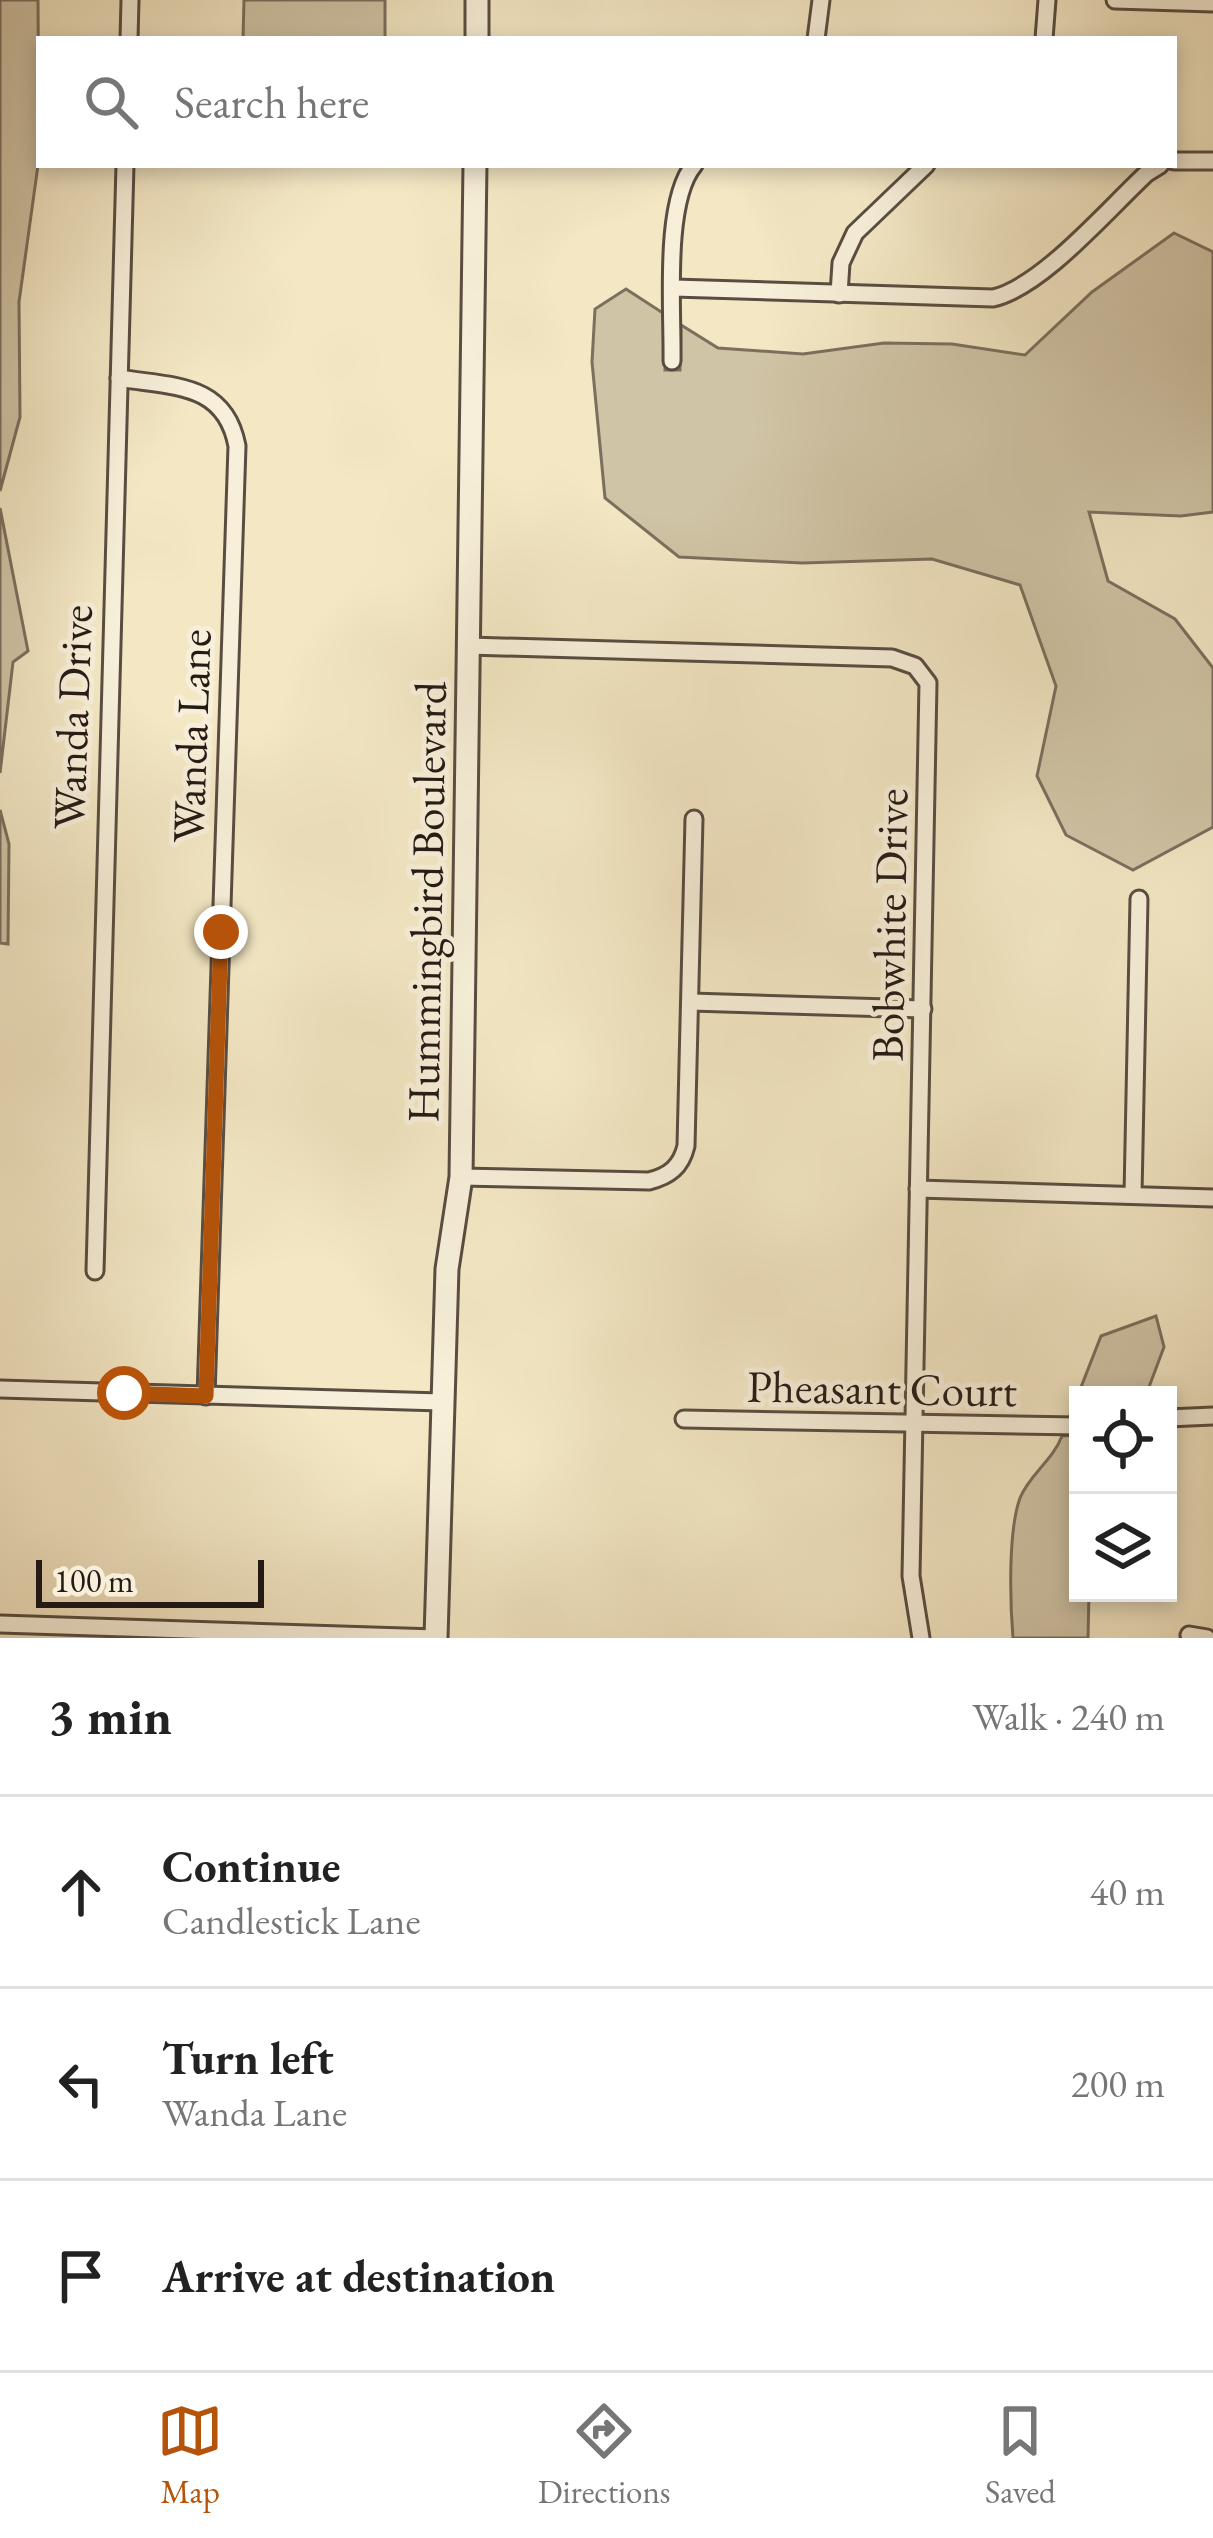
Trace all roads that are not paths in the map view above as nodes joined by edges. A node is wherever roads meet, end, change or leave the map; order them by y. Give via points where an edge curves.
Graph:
1 (130, 0) edge
2 (477, 0) edge
3 (821, 0) edge
4 (1047, 0) edge
5 (1115, 0) edge
6 (1213, 3) edge
7 (129, 36) edge
8 (477, 36) edge
9 (816, 36) edge
10 (1044, 36) edge
11 (1213, 160) edge
12 (1177, 161) edge
13 (125, 168) edge
14 (475, 168) edge
15 (692, 168) edge
16 (923, 168) edge
17 (1154, 168) edge
18 (674, 288) junction
19 (839, 294) junction
20 (672, 361) dead end
21 (119, 377) junction
22 (469, 646) junction
23 (694, 819) dead end
24 (1139, 899) dead end
25 (691, 1002) junction
26 (922, 1010) junction
27 (461, 1177) junction
28 (918, 1190) junction
29 (1133, 1196) junction
30 (1213, 1198) edge
31 (95, 1271) dead end
32 (0, 1389) edge
33 (206, 1396) junction
34 (441, 1402) junction
35 (1213, 1416) edge
36 (1177, 1418) edge
37 (684, 1419) dead end
38 (914, 1425) junction
39 (1069, 1426) edge
40 (0, 1624) edge
41 (436, 1638) edge
42 (921, 1638) edge

1 - 7 street
2 - 8 street
3 - 9 street
4 - 10 street
5 - 6 street
11 - 12 street
13 - 21 street, Wanda Drive
14 - 22 street, Hummingbird Boulevard
15 - 18 street via 677,196
16 - 19 street via 855,233 841,262
17 - 19 street via 1010,294
18 - 19 street
18 - 20 street
21 - 31 street, Wanda Drive
21 - 33 street, Wanda Lane via 208,396 226,413 236,446
22 - 26 street, Bobwhite Drive via 892,658 915,666 930,694
22 - 27 street, Hummingbird Boulevard
23 - 25 street
24 - 29 street
25 - 26 street
25 - 27 street via 686,1146 671,1172 649,1181
26 - 28 street, Bobwhite Drive
27 - 34 street, Hummingbird Boulevard
28 - 29 street
28 - 38 street, Bobwhite Drive
29 - 30 street
32 - 33 street
33 - 34 street
34 - 41 street, Hummingbird Boulevard
35 - 36 street
37 - 38 street, Pheasant Court
38 - 39 street, Pheasant Court
38 - 42 street, Bobwhite Drive via 911,1576
40 - 41 street

